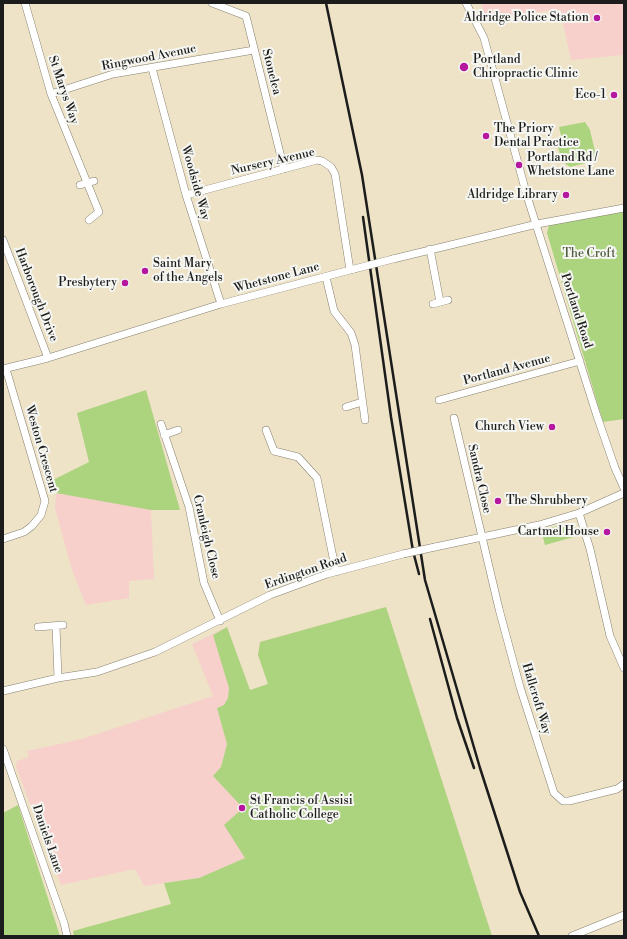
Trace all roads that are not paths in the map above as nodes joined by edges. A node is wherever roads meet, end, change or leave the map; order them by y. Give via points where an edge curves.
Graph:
1 (25, 3) edge
2 (212, 3) edge
3 (466, 3) edge
4 (254, 50) junction
5 (152, 68) junction
6 (51, 94) junction
7 (284, 169) junction
8 (91, 182) junction
9 (80, 185) dead end
10 (186, 195) junction
11 (624, 208) edge
12 (89, 220) dead end
13 (537, 224) junction
14 (3, 240) edge
15 (430, 249) junction
16 (352, 269) junction
17 (326, 276) junction
18 (448, 300) dead end
19 (222, 304) junction
20 (48, 358) junction
21 (580, 361) junction
22 (4, 369) edge
23 (439, 400) dead end
24 (362, 402) junction
25 (346, 407) dead end
26 (365, 420) dead end
27 (457, 422) dead end
28 (161, 424) dead end
29 (178, 430) dead end
30 (266, 430) dead end
31 (164, 435) junction
32 (624, 488) edge
33 (624, 493) edge
34 (579, 513) junction
35 (483, 537) junction
36 (3, 539) edge
37 (336, 572) junction
38 (220, 621) junction
39 (38, 627) dead end
40 (624, 668) edge
41 (58, 678) junction
42 (3, 691) edge
43 (3, 749) edge
44 (624, 784) edge
45 (624, 915) edge
46 (67, 936) edge
47 (572, 936) edge

1 - 6 street, St Marys Way
2 - 4 street, Stonelea via 246,16
3 - 13 street, Portland Road via 484,38 522,181
4 - 5 street, Ringwood Avenue
4 - 7 street, Stonelea
5 - 6 street, Ringwood Avenue via 113,74
5 - 10 street, Woodside Way
6 - 8 street, St Marys Way via 84,177
7 - 10 street, Nursery Avenue
7 - 16 street, Nursery Avenue via 317,160 331,167 335,174
8 - 9 street
8 - 12 street, St Marys Way via 102,214
10 - 19 street, Woodside Way
11 - 13 street, Whetstone Lane
13 - 15 street, Whetstone Lane
13 - 21 street, Portland Road
14 - 20 street, Harborough Drive
15 - 16 street, Whetstone Lane, bridge
15 - 18 street via 436,303
16 - 17 street, Whetstone Lane
17 - 19 street, Whetstone Lane
17 - 24 street via 334,311 351,333 355,345
19 - 20 street, Whetstone Lane
20 - 22 street, Whetstone Lane
21 - 23 street, Portland Avenue
21 - 32 street, Portland Road via 612,461
22 - 36 street, Weston Crescent via 45,501 41,515 32,526 24,532
24 - 25 street
24 - 26 street
27 - 35 street, Sandra Close
28 - 31 street, Cranleigh Close
29 - 31 street
30 - 37 street via 274,451 298,457 317,478
31 - 38 street, Cranleigh Close via 189,507 204,583
33 - 34 street, Erdington Road
34 - 35 street, Erdington Road via 540,525
34 - 40 street via 610,636
35 - 37 street, Erdington Road, bridge
35 - 44 street, Hallcroft Way via 518,680 554,793 563,801 569,801 616,789
37 - 38 street, Erdington Road via 270,595
38 - 41 street, Erdington Road via 155,652 97,672
39 - 41 street via 59,626
41 - 42 street, Erdington Road
43 - 46 street, Daniels Lane
45 - 47 street

